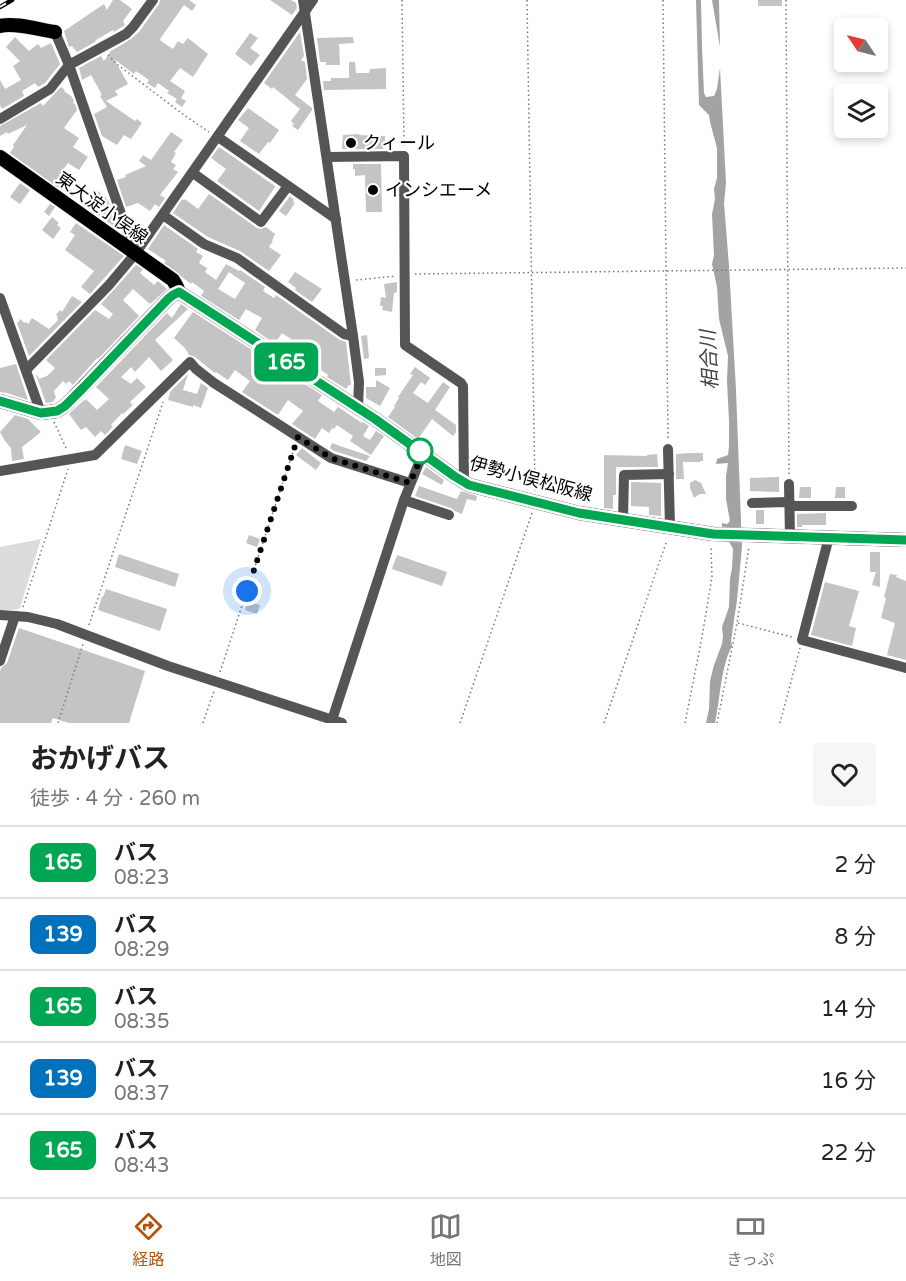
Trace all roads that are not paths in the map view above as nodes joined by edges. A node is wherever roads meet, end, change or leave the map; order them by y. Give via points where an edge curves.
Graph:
1 (153, 0) edge
2 (303, 0) edge
3 (313, 0) edge
4 (305, 13) junction
5 (0, 26) edge
6 (55, 33) joint
7 (69, 65) junction
8 (0, 119) edge
9 (216, 136) junction
10 (0, 157) edge
11 (327, 158) junction
12 (193, 173) junction
13 (288, 186) junction
14 (163, 215) junction
15 (336, 219) junction
16 (135, 254) junction
17 (179, 292) junction
18 (0, 298) edge
19 (353, 336) junction
20 (26, 370) junction
21 (0, 401) edge
22 (358, 408) junction
23 (46, 413) junction
24 (668, 449) road end
25 (423, 453) junction
26 (0, 471) edge
27 (669, 474) junction
28 (410, 483) junction
29 (464, 483) junction
30 (789, 484) road end
31 (404, 500) junction
32 (752, 503) dead end
33 (790, 504) junction
34 (852, 506) dead end
35 (449, 515) dead end
36 (623, 520) junction
37 (670, 527) junction
38 (790, 536) junction
39 (829, 537) junction
40 (906, 540) edge
41 (0, 615) edge
42 (18, 616) junction
43 (0, 661) edge
44 (906, 668) edge
45 (335, 722) edge

1 - 7 street via 126,34
2 - 4 street
3 - 4 street
4 - 9 street
4 - 11 street
5 - 6 main road
6 - 7 street
7 - 8 street via 50,89
7 - 16 street
9 - 12 street
9 - 13 street
10 - 16 main road, 東大淀小俣線
11 - 15 street
11 - 29 street via 404,156 405,345 463,386
12 - 13 street via 261,222
12 - 14 street
13 - 15 street
14 - 16 street
14 - 19 street via 204,244 237,258 344,334
15 - 19 street
16 - 17 main road, 東大淀小俣線 via 172,280
16 - 20 street
17 - 22 main road, 伊勢小俣松阪線
17 - 23 main road via 65,406
18 - 20 street
19 - 22 street
20 - 23 street
21 - 23 main road
22 - 25 main road, 伊勢小俣松阪線
24 - 27 street
25 - 28 street
25 - 29 main road, 伊勢小俣松阪線
26 - 28 street via 95,455 190,362 214,383 331,458
27 - 36 street via 624,475
27 - 37 street
28 - 31 street
29 - 36 main road, 伊勢小俣松阪線 via 533,504
30 - 33 street
31 - 35 street
31 - 45 street
32 - 33 street
33 - 34 street
33 - 38 street
36 - 37 main road, 伊勢小俣松阪線
37 - 38 main road, 伊勢小俣松阪線
38 - 39 main road, 伊勢小俣松阪線
39 - 40 main road, 伊勢小俣松阪線
39 - 44 street via 802,640
41 - 42 street
42 - 43 street
42 - 45 street via 46,621

